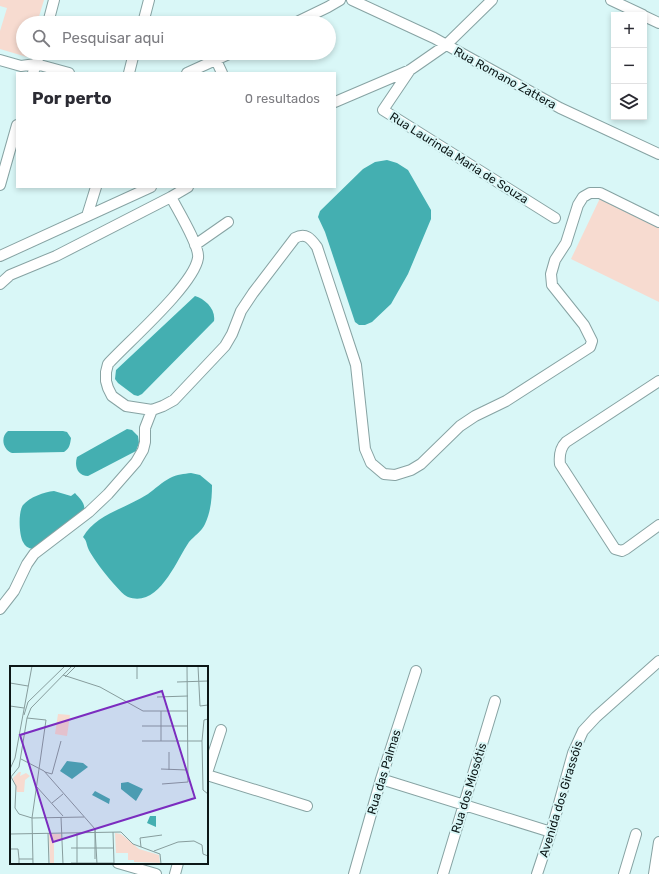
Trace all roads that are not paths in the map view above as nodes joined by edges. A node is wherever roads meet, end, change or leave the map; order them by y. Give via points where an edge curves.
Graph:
1 (54, 0) edge
2 (149, 0) edge
3 (340, 0) edge
4 (352, 0) edge
5 (492, 0) edge
6 (611, 0) edge
7 (637, 12) edge
8 (50, 16) edge
9 (145, 16) edge
10 (309, 16) edge
11 (647, 17) edge
12 (659, 23) edge
13 (446, 45) junction
14 (0, 60) edge
15 (132, 60) edge
16 (216, 60) joint
17 (35, 69) edge
18 (410, 70) junction
19 (61, 72) edge
20 (129, 72) edge
21 (189, 72) edge
22 (222, 72) edge
23 (336, 102) edge
24 (16, 127) edge
25 (4, 150) edge
26 (659, 154) edge
27 (0, 185) edge
28 (96, 188) edge
29 (149, 188) edge
30 (186, 188) edge
31 (171, 197) junction
32 (87, 216) junction
33 (556, 218) dead end
34 (228, 222) dead end
35 (659, 222) edge
36 (196, 245) junction
37 (0, 256) edge
38 (0, 284) edge
39 (659, 381) edge
40 (152, 410) junction
41 (659, 525) edge
42 (0, 609) edge
43 (659, 661) edge
44 (416, 671) dead end
45 (495, 701) dead end
46 (221, 730) dead end
47 (208, 771) edge
48 (208, 774) edge
49 (381, 780) junction
50 (464, 805) junction
51 (307, 806) dead end
52 (551, 832) junction
53 (636, 834) dead end
54 (659, 842) edge
55 (121, 864) edge
56 (178, 864) edge
57 (156, 874) edge
58 (175, 874) edge
59 (354, 874) edge
60 (443, 874) edge
61 (537, 874) edge
62 (624, 874) edge
63 (654, 874) edge

1 - 8 street
2 - 9 street
3 - 10 street
4 - 13 street, Rua Romano Zattera
5 - 13 street
6 - 7 street
11 - 12 street
13 - 18 street
13 - 26 street, Rua Romano Zattera via 560,108
14 - 17 street
15 - 20 street
16 - 21 street
16 - 22 street
17 - 19 street
18 - 23 street
18 - 33 street, Rua Laurinda Maria de Souza via 383,110
24 - 25 street
25 - 27 street
28 - 32 street
29 - 32 street
30 - 31 street
31 - 36 street
31 - 38 street via 56,256 10,275
32 - 37 street
34 - 36 street
35 - 40 street via 600,193 583,197 551,274 552,285 584,325 592,341 590,346 506,401 460,426 421,464 406,471 395,475 384,474 371,463 365,449 356,365 317,247 304,235 295,238 253,293 225,346 214,359 174,400
36 - 40 street via 198,257 195,268 186,282 108,364 106,381 112,396 126,406
39 - 41 street via 566,442 559,456 560,464 615,549 626,549
40 - 42 street via 145,428 143,450 136,462 89,512 34,554 14,591
43 - 52 street, Avenida dos Girassóis via 583,731 573,753
44 - 49 street, Rua das Palmas
45 - 50 street, Rua dos Miosótis
46 - 47 street
48 - 51 street
49 - 50 street
49 - 59 street, Rua das Palmas
50 - 52 street
50 - 60 street, Rua dos Miosótis
52 - 61 street, Avenida dos Girassóis
53 - 62 street
54 - 63 street
55 - 57 street
56 - 58 street

